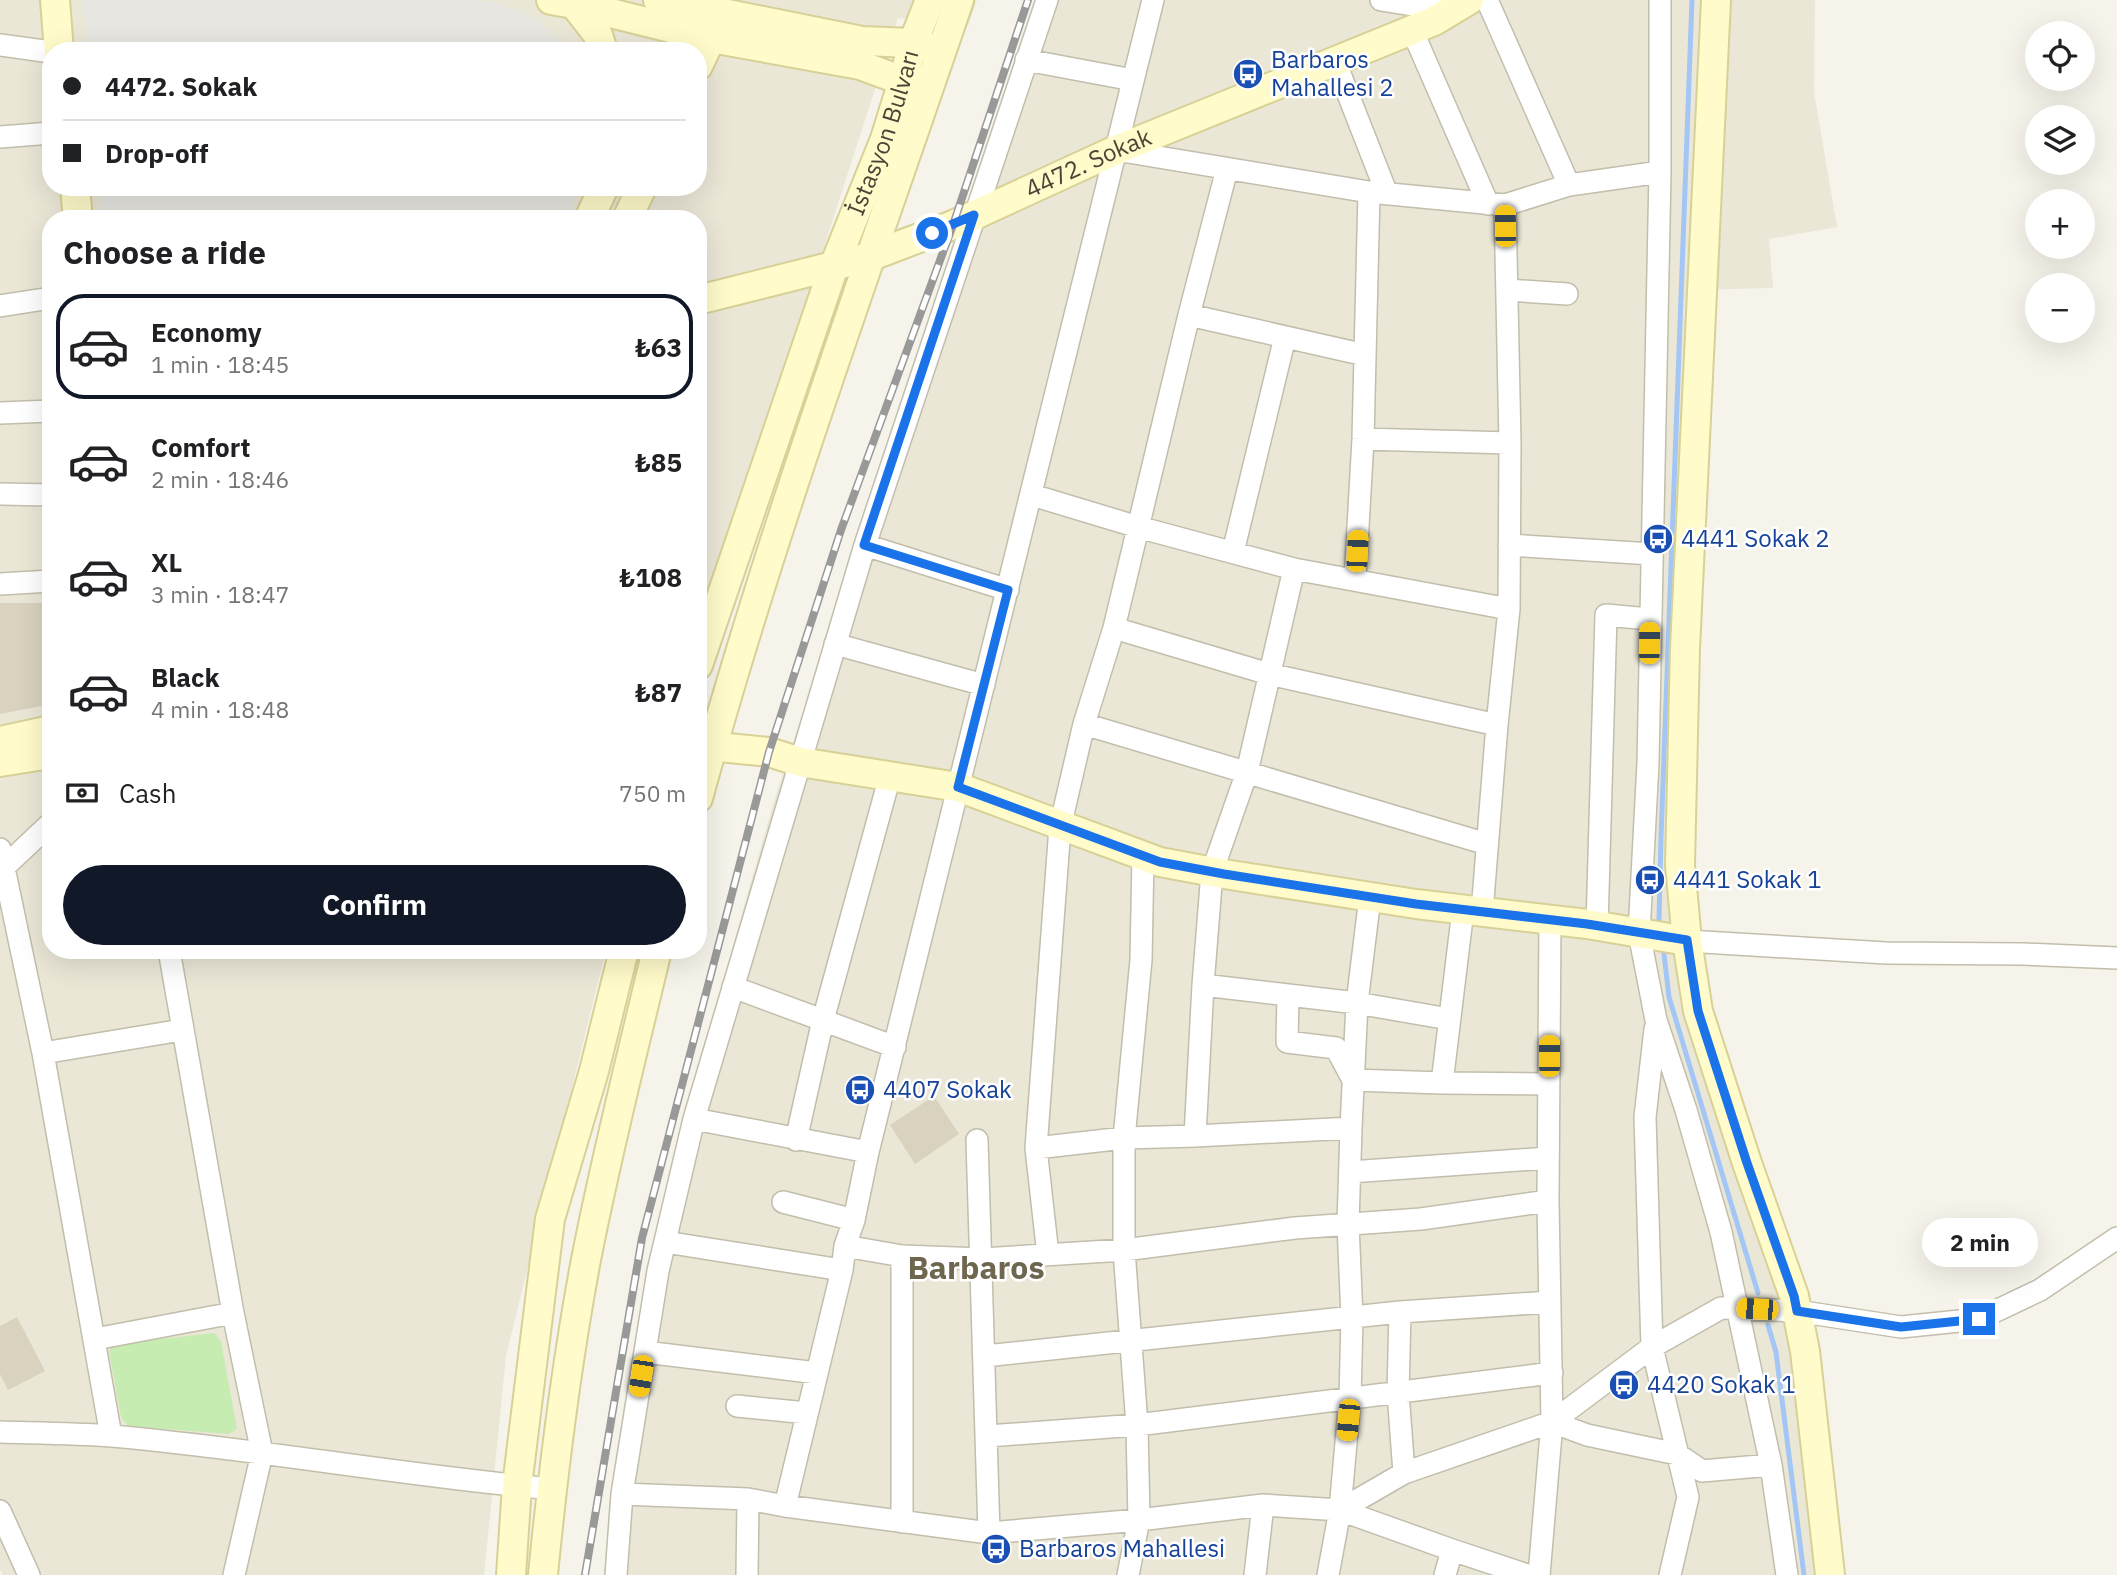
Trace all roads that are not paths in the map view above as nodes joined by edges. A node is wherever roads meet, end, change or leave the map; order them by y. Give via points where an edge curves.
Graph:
1 (55, 0) edge
2 (658, 0) edge
3 (928, 0) edge
4 (959, 0) edge
5 (1047, 0) edge
6 (1153, 0) edge
7 (1381, 0) edge
8 (1487, 0) edge
9 (1660, 0) edge
10 (1716, 0) edge
11 (563, 2) edge
12 (701, 4) edge
13 (1460, 5) edge
14 (737, 7) edge
15 (1412, 30) junction
16 (711, 38) junction
17 (673, 40) edge
18 (58, 42) edge
19 (600, 42) edge
20 (913, 43) junction
21 (0, 45) edge
22 (707, 47) edge
23 (42, 50) edge
24 (861, 53) junction
25 (1026, 60) junction
26 (1335, 61) junction
27 (937, 65) junction
28 (1133, 80) junction
29 (903, 81) junction
30 (42, 134) edge
31 (0, 137) edge
32 (885, 139) junction
33 (1116, 150) junction
34 (1227, 169) junction
35 (1660, 172) junction
36 (1569, 185) junction
37 (1378, 193) junction
38 (1496, 204) junction
39 (974, 215) junction
40 (869, 257) junction
41 (834, 266) junction
42 (1507, 290) junction
43 (1567, 294) dead end
44 (707, 298) edge
45 (42, 299) edge
46 (0, 306) edge
47 (1189, 315) junction
48 (1285, 337) junction
49 (1365, 355) junction
50 (42, 411) edge
51 (0, 413) edge
52 (1363, 439) junction
53 (1510, 443) junction
54 (0, 494) edge
55 (42, 495) edge
56 (1032, 495) junction
57 (1138, 527) junction
58 (864, 545) junction
59 (1509, 545) junction
60 (1233, 552) junction
61 (1652, 554) junction
62 (1294, 569) junction
63 (1356, 579) junction
64 (42, 582) edge
65 (0, 584) edge
66 (1008, 590) junction
67 (1509, 609) junction
68 (1649, 619) junction
69 (1114, 628) junction
70 (707, 640) edge
71 (835, 644) junction
72 (1269, 674) junction
73 (984, 685) junction
74 (1084, 724) junction
75 (1497, 725) junction
76 (42, 732) edge
77 (0, 741) edge
78 (707, 744) edge
79 (707, 754) edge
80 (42, 755) edge
81 (0, 762) edge
82 (800, 762) junction
83 (1247, 772) junction
84 (890, 776) junction
85 (958, 787) junction
86 (1060, 827) junction
87 (42, 830) edge
88 (1487, 844) junction
89 (1143, 856) junction
90 (2, 862) edge
91 (1212, 872) junction
92 (1370, 897) junction
93 (1472, 911) junction
94 (1550, 920) junction
95 (1597, 926) junction
96 (1639, 933) junction
97 (1687, 940) junction
98 (2117, 958) edge
99 (170, 959) edge
100 (622, 959) edge
101 (655, 959) edge
102 (1203, 985) junction
103 (733, 987) junction
104 (1288, 995) junction
105 (1357, 1003) junction
106 (1449, 1019) junction
107 (823, 1020) junction
108 (1656, 1020) junction
109 (182, 1030) junction
110 (895, 1047) junction
111 (43, 1053) junction
112 (1353, 1080) junction
113 (1442, 1083) junction
114 (1548, 1084) junction
115 (694, 1119) junction
116 (1351, 1128) junction
117 (1195, 1136) junction
118 (1124, 1138) junction
119 (796, 1140) junction
120 (977, 1140) dead end
121 (1036, 1149) junction
122 (868, 1152) junction
123 (1548, 1158) junction
124 (1350, 1172) junction
125 (1548, 1201) junction
126 (783, 1202) dead end
127 (854, 1220) junction
128 (1348, 1224) junction
129 (2117, 1238) edge
130 (665, 1242) junction
131 (845, 1246) junction
132 (1124, 1250) junction
133 (1048, 1255) junction
134 (902, 1256) junction
135 (982, 1259) junction
136 (842, 1270) junction
137 (1550, 1302) junction
138 (1737, 1308) junction
139 (1797, 1311) junction
140 (1400, 1312) junction
141 (233, 1313) junction
142 (1352, 1318) junction
143 (95, 1339) junction
144 (1131, 1340) junction
145 (1652, 1347) junction
146 (645, 1352) junction
147 (985, 1356) junction
148 (817, 1373) junction
149 (1552, 1373) junction
150 (1398, 1393) junction
151 (1350, 1398) junction
152 (737, 1406) dead end
153 (807, 1413) junction
154 (1552, 1422) junction
155 (1137, 1425) junction
156 (0, 1432) edge
157 (111, 1436) junction
158 (988, 1436) junction
159 (262, 1453) junction
160 (1677, 1454) junction
161 (1771, 1465) junction
162 (1404, 1473) junction
163 (517, 1486) junction
164 (553, 1489) junction
165 (622, 1494) junction
166 (748, 1499) junction
167 (1263, 1505) junction
168 (785, 1506) junction
169 (1340, 1510) junction
170 (0, 1511) edge
171 (1139, 1520) junction
172 (902, 1522) junction
173 (989, 1533) junction
174 (1452, 1550) junction
175 (29, 1575) edge
176 (42, 1575) edge
177 (234, 1575) edge
178 (511, 1575) edge
179 (543, 1575) edge
180 (616, 1575) edge
181 (747, 1575) edge
182 (1128, 1575) edge
183 (1255, 1575) edge
184 (1328, 1575) edge
185 (1446, 1575) edge
186 (1527, 1575) edge
187 (1539, 1575) edge
188 (1670, 1575) edge
189 (1787, 1575) edge
190 (1830, 1575) edge

1 - 18 street
2 - 12 street
3 - 20 street, İstasyon Bulvarı
3 - 24 street via 889,37
4 - 27 street, İstasyon Bulvarı
5 - 25 street
6 - 28 street
7 - 13 street
8 - 36 street
9 - 35 street
10 - 97 street via 1681,759 1680,865
11 - 17 street
11 - 19 street
12 - 14 street
12 - 17 street
13 - 15 street, 4472. Sokak
14 - 16 street
14 - 24 street
15 - 26 street, 4472. Sokak
15 - 38 street
16 - 17 street
16 - 22 street
16 - 24 street
20 - 24 street
20 - 27 street via 934,53
20 - 29 street, İstasyon Bulvarı
21 - 23 street
24 - 29 street
24 - 32 street via 881,85 887,113
25 - 28 street
25 - 39 street
26 - 33 street, 4472. Sokak
26 - 37 street
27 - 29 street via 923,79
27 - 40 street, İstasyon Bulvarı
28 - 33 street
29 - 32 street, İstasyon Bulvarı
30 - 31 street
32 - 41 street, İstasyon Bulvarı
33 - 34 street
33 - 39 street, 4472. Sokak
33 - 56 street
34 - 37 street
34 - 47 street
35 - 36 street
35 - 61 street
36 - 38 street
37 - 38 street
37 - 49 street
38 - 42 street
39 - 40 street, 4472. Sokak
39 - 58 street
40 - 41 street, 4472. Sokak
40 - 78 street, İstasyon Bulvarı
41 - 44 street, 4472. Sokak
41 - 70 street, İstasyon Bulvarı
42 - 43 street
42 - 53 street
45 - 46 street
47 - 48 street
47 - 57 street
48 - 49 street
48 - 60 street
49 - 52 street
50 - 51 street
52 - 53 street
52 - 63 street
53 - 59 street
54 - 55 street
56 - 57 street
56 - 66 street
57 - 60 street
57 - 69 street
58 - 66 street
58 - 71 street
59 - 61 street
59 - 67 street
60 - 62 street
61 - 68 street
62 - 63 street
62 - 72 street
63 - 67 street
64 - 65 street
66 - 73 street
67 - 75 street
68 - 95 street via 1606,615
68 - 96 street via 1648,763
69 - 72 street
69 - 74 street
71 - 73 street
71 - 82 street
72 - 75 street
72 - 83 street
73 - 85 street
74 - 83 street
74 - 86 street
75 - 88 street
76 - 77 street
79 - 82 street via 765,765
80 - 81 street
82 - 84 street
82 - 103 street
83 - 88 street
83 - 91 street
84 - 85 street
84 - 107 street
85 - 86 street
85 - 110 street
86 - 89 street
86 - 121 street
87 - 90 street
88 - 93 street
89 - 91 street
89 - 118 street via 1141,960
90 - 111 street
91 - 92 street
91 - 102 street
92 - 93 street
92 - 105 street
93 - 94 street
93 - 106 street
94 - 95 street
94 - 114 street
95 - 96 street
96 - 97 street
96 - 108 street
97 - 98 street via 1885,953
97 - 139 street via 1698,1011
99 - 109 street
100 - 163 street via 550,1219
101 - 164 street via 585,1266
102 - 104 street
102 - 117 street
103 - 107 street
103 - 115 street
104 - 105 street
104 - 112 street via 1287,1042 1336,1048
105 - 106 street
105 - 112 street
106 - 113 street
107 - 110 street
107 - 119 street
108 - 138 street via 1721,1232
108 - 145 street via 1646,1117
109 - 111 street
109 - 141 street
110 - 122 street
111 - 143 street
112 - 113 street
112 - 116 street
113 - 114 street
114 - 123 street
115 - 119 street
115 - 130 street
116 - 117 street
116 - 124 street
117 - 118 street
118 - 121 street
118 - 132 street
119 - 122 street
120 - 135 street
121 - 133 street
122 - 127 street
123 - 124 street
123 - 125 street
124 - 128 street
125 - 128 street
125 - 137 street
126 - 127 street
127 - 131 street
128 - 132 street
128 - 142 street
129 - 139 street via 2040,1290 1979,1319 1901,1327
130 - 136 street
130 - 146 street
131 - 134 street
131 - 136 street
132 - 133 street
132 - 144 street
133 - 135 street
134 - 135 street
134 - 172 street
135 - 147 street
136 - 148 street
137 - 140 street
137 - 149 street
138 - 139 street
138 - 145 street via 1721,1308
138 - 161 street
139 - 190 street
140 - 142 street
140 - 150 street
141 - 143 street
141 - 159 street
142 - 144 street
142 - 151 street
143 - 157 street
144 - 147 street
144 - 155 street
145 - 154 street
145 - 160 street
146 - 148 street
146 - 165 street
147 - 158 street
148 - 153 street
149 - 150 street
149 - 154 street
150 - 151 street
150 - 162 street
151 - 155 street
151 - 169 street
152 - 153 street
153 - 168 street
154 - 160 street via 1587,1435
154 - 162 street
154 - 187 street
155 - 158 street
155 - 171 street
156 - 157 street
157 - 159 street
158 - 173 street
159 - 163 street
159 - 177 street
160 - 161 street via 1702,1471
160 - 188 street via 1688,1497
161 - 189 street
162 - 169 street
163 - 164 street
163 - 178 street
164 - 179 street
165 - 166 street
165 - 180 street
166 - 168 street
166 - 181 street
167 - 169 street
167 - 171 street
167 - 183 street
168 - 172 street
169 - 174 street
169 - 184 street
170 - 175 street
171 - 173 street
171 - 182 street
172 - 173 street
174 - 185 street
174 - 186 street
175 - 176 street

